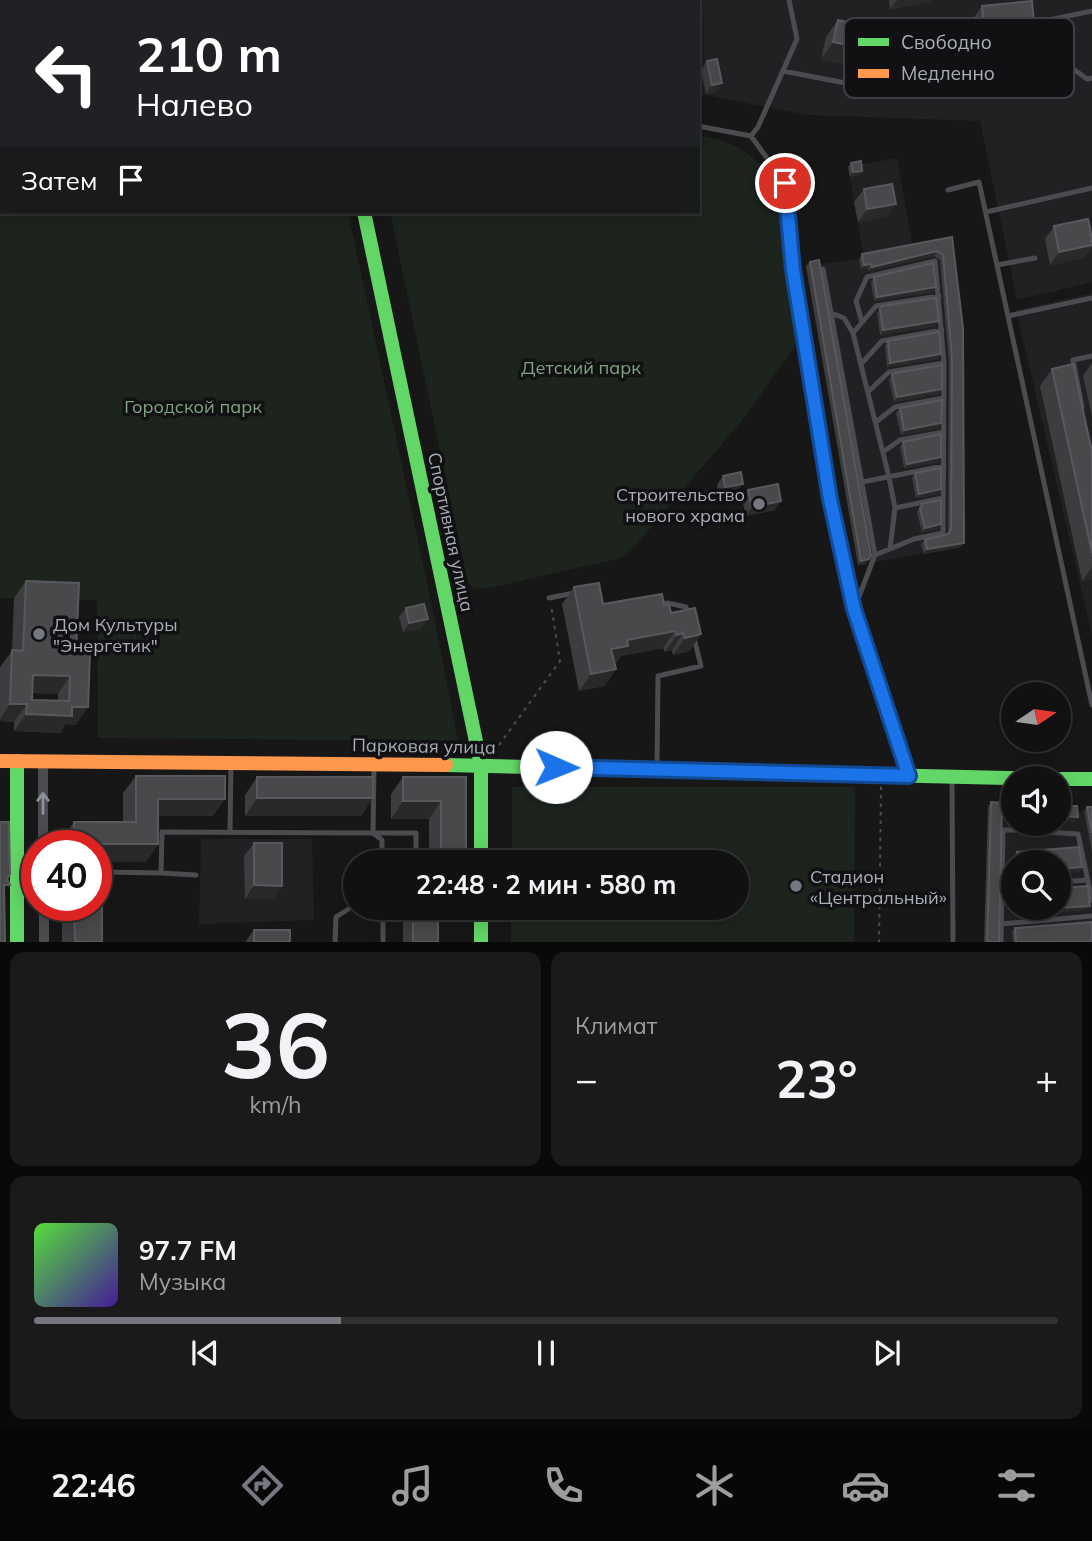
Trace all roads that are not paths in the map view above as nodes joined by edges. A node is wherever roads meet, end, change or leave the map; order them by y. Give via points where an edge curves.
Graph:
1 (789, 0) edge
2 (1092, 11) edge
3 (1059, 18) edge
4 (1074, 69) edge
5 (783, 71) junction
6 (1092, 78) edge
7 (844, 83) edge
8 (700, 126) edge
9 (751, 136) junction
10 (1092, 188) edge
11 (948, 190) dead end
12 (986, 212) junction
13 (364, 214) edge
14 (1035, 258) dead end
15 (997, 265) junction
16 (823, 269) edge
17 (939, 296) junction
18 (1092, 298) edge
19 (831, 313) junction
20 (1008, 316) junction
21 (862, 322) junction
22 (942, 330) junction
23 (853, 333) junction
24 (1092, 356) edge
25 (944, 363) junction
26 (861, 365) junction
27 (868, 392) junction
28 (944, 398) junction
29 (1082, 410) edge
30 (876, 422) junction
31 (944, 432) junction
32 (883, 452) junction
33 (944, 466) junction
34 (889, 477) junction
35 (862, 482) junction
36 (943, 498) junction
37 (895, 508) junction
38 (890, 549) junction
39 (875, 555) junction
40 (582, 591) edge
41 (549, 598) road end
42 (645, 606) edge
43 (854, 609) junction
44 (689, 619) edge
45 (692, 631) edge
46 (1092, 666) edge
47 (1084, 668) junction
48 (1092, 705) edge
49 (43, 760) junction
50 (0, 761) edge
51 (17, 761) junction
52 (231, 762) junction
53 (374, 764) junction
54 (481, 765) junction
55 (657, 769) junction
56 (909, 776) junction
57 (952, 776) junction
58 (1001, 778) edge
59 (1071, 779) edge
60 (1092, 779) edge
61 (43, 830) edge
62 (230, 831) junction
63 (373, 833) junction
64 (1071, 833) edge
65 (382, 850) edge
66 (416, 850) edge
67 (481, 850) edge
68 (112, 872) edge
69 (161, 873) junction
70 (196, 875) dead end
71 (1088, 880) junction
72 (1071, 881) edge
73 (1092, 900) edge
74 (343, 913) edge
75 (1092, 916) edge
76 (383, 920) edge
77 (481, 920) edge
78 (1001, 920) edge
79 (44, 921) edge
80 (1001, 924) junction
81 (17, 942) edge
82 (44, 942) edge
83 (335, 942) edge
84 (383, 942) edge
85 (481, 942) edge
86 (953, 942) edge
87 (1001, 942) edge

1 - 5 lane via 797,39
2 - 3 lane
4 - 6 lane
5 - 7 lane
5 - 9 lane
8 - 9 lane
9 - 43 lane via 785,183 793,270 830,499
10 - 12 lane
11 - 12 lane via 979,182
12 - 15 lane
13 - 54 street, Спортивная улица
14 - 15 lane
15 - 20 lane
16 - 19 lane
17 - 21 lane via 876,306
17 - 21 lane via 935,261 867,277 856,301
17 - 22 lane
18 - 20 lane
19 - 23 lane via 844,318
19 - 35 lane
20 - 47 lane
21 - 23 lane
22 - 25 lane
22 - 26 lane via 882,341
23 - 26 lane
24 - 29 lane via 1073,360
25 - 27 lane via 888,372
25 - 28 lane
26 - 27 lane
27 - 30 lane
28 - 30 lane via 895,407
28 - 31 lane
30 - 32 lane
31 - 32 lane via 900,440
31 - 33 lane
32 - 34 lane
33 - 34 lane
33 - 36 lane
34 - 35 lane
34 - 37 lane
35 - 39 lane
36 - 37 lane
36 - 38 lane via 943,533
37 - 38 lane
38 - 39 lane
39 - 43 lane
40 - 41 lane
42 - 44 lane via 668,603 686,607
43 - 56 lane
45 - 55 lane via 701,666 658,676
46 - 47 lane
47 - 48 lane
49 - 51 street, Парковая улица
49 - 52 street, Парковая улица
61 -> 49 street
50 - 51 street, Парковая улица
51 - 81 street via 13,896
52 - 53 street, Парковая улица
52 - 62 lane
53 - 54 street, Парковая улица
53 - 63 lane
54 - 55 street, Парковая улица
54 - 67 street, Спортивная улица
55 - 56 street, Парковая улица
56 - 57 street, Парковая улица
57 - 58 street, Парковая улица
57 - 86 lane
59 - 60 street, Парковая улица
62 - 63 lane
62 - 69 lane via 162,832
63 - 65 lane via 382,840
63 - 66 lane via 416,833
64 - 71 lane via 1077,834
68 - 69 lane
69 - 70 lane
71 - 72 lane
71 - 73 lane
74 - 83 lane via 336,917
75 - 80 lane
76 - 84 lane
77 - 85 street
78 - 80 lane
79 - 82 street
80 - 87 lane

